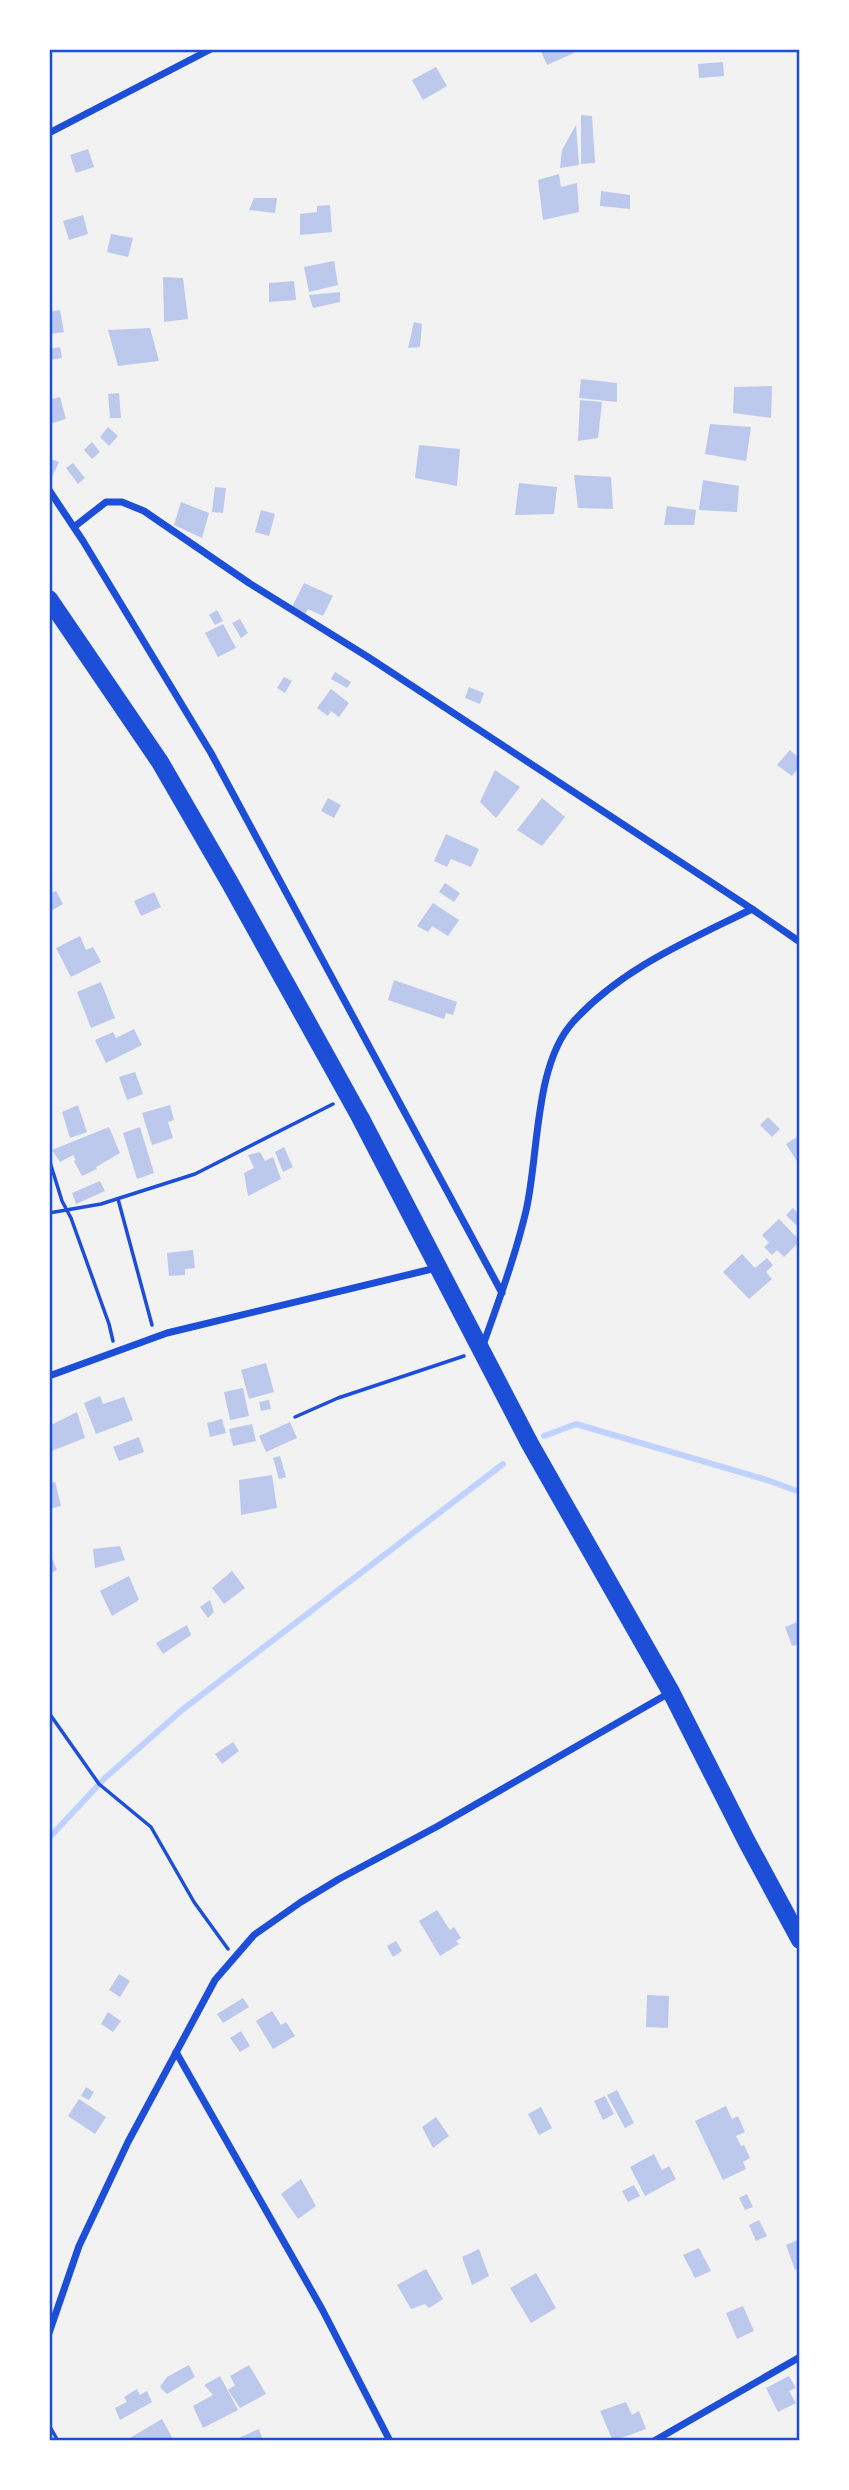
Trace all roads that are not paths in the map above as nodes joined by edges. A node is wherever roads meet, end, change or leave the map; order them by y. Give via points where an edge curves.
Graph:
1 (211, 49) edge
2 (49, 133) edge
3 (49, 490) edge
4 (74, 527) junction
5 (49, 599) edge
6 (752, 909) junction
7 (800, 942) edge
8 (440, 1266) junction
9 (502, 1293) junction
10 (482, 1348) junction
11 (49, 1376) edge
12 (671, 1692) junction
13 (800, 1940) edge
14 (176, 2052) junction
15 (49, 2333) edge
16 (800, 2357) edge
17 (390, 2441) edge
18 (654, 2441) edge

1 - 2 street
3 - 4 street
4 - 6 street via 106,502 122,502 144,511
4 - 9 street via 211,752
5 - 8 highway via 160,762
6 - 7 street
6 - 9 street via 674,946 614,983 571,1024 548,1066 526,1210
8 - 10 highway
8 - 11 street via 155,1337
9 - 10 street
10 - 12 highway via 530,1444
12 - 13 highway
12 - 14 street via 301,1902 254,1935 215,1980
14 - 15 street via 79,2245
14 - 17 street via 322,2309
16 - 18 street

